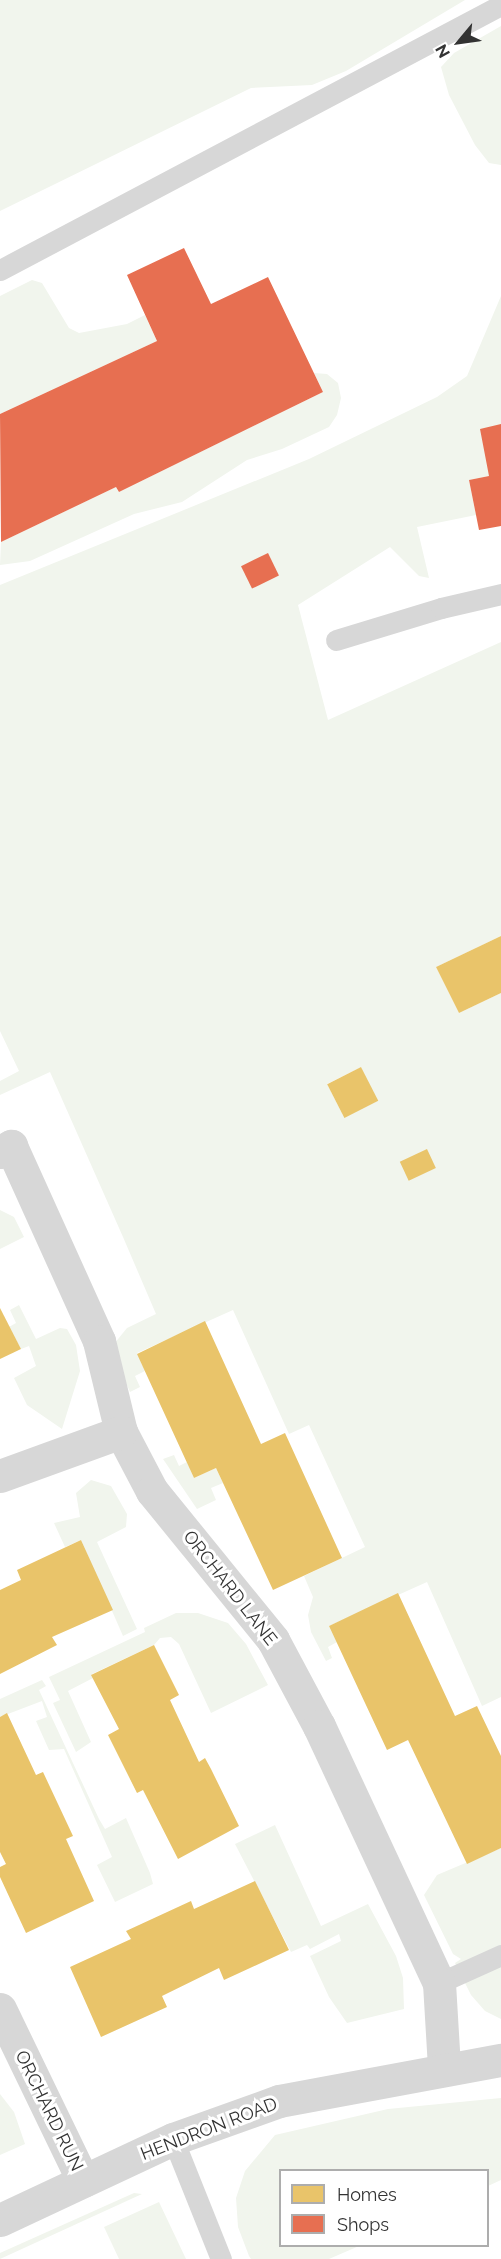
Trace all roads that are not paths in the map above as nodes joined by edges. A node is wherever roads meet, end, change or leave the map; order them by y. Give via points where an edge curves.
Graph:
1 (501, 5) edge
2 (0, 270) edge
3 (501, 594) edge
4 (336, 640) dead end
5 (6, 1149) edge
6 (122, 1432) junction
7 (0, 1476) edge
8 (501, 1955) edge
9 (439, 1983) junction
10 (0, 2009) edge
11 (501, 2060) edge
12 (444, 2068) junction
13 (173, 2139) junction
14 (83, 2181) junction
15 (0, 2220) edge
16 (221, 2259) edge

1 - 2 lane
3 - 4 lane
5 - 6 street, ORCHARD LANE via 99,1341
6 - 7 street
6 - 9 street, ORCHARD LANE via 152,1491 251,1611 287,1665
8 - 9 lane
9 - 12 street, ORCHARD LANE
10 - 14 street, ORCHARD RUN
11 - 12 street, HENDRON ROAD
12 - 13 street, HENDRON ROAD via 279,2101
13 - 14 street, HENDRON ROAD
13 - 16 lane
14 - 15 street, HENDRON ROAD

